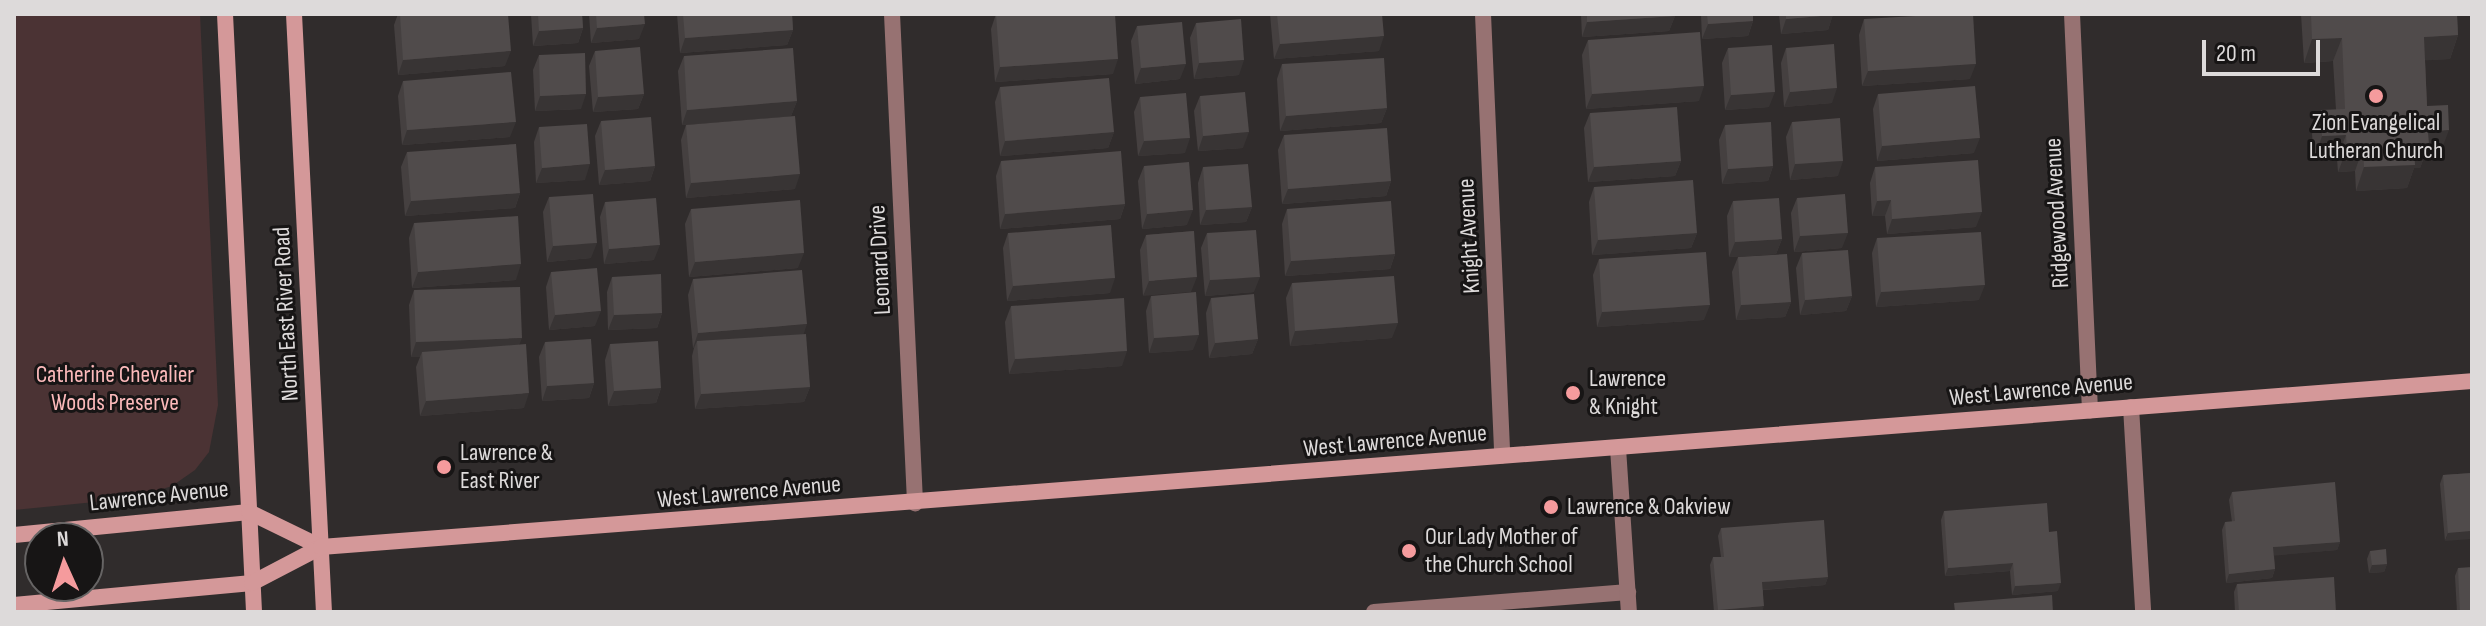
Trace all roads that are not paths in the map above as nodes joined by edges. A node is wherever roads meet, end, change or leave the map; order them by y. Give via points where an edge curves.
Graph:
1 (225, 14) edge
2 (294, 14) edge
3 (892, 14) edge
4 (1483, 14) edge
5 (2072, 14) edge
6 (2472, 381) edge
7 (2131, 407) junction
8 (2090, 411) junction
9 (1618, 448) junction
10 (1502, 456) junction
11 (915, 503) junction
12 (249, 512) junction
13 (14, 535) edge
14 (321, 547) junction
15 (252, 583) junction
16 (1628, 592) junction
17 (14, 605) edge
18 (254, 612) edge
19 (324, 612) edge
20 (1374, 612) edge
21 (1629, 612) edge
22 (2143, 612) edge

1 - 12 main road, North East River Road
2 - 14 main road, North East River Road
3 - 11 street, Leonard Drive
4 - 10 street, Knight Avenue
5 - 8 street, Ridgewood Avenue
6 - 7 main road, West Lawrence Avenue
7 - 8 main road, West Lawrence Avenue
7 - 22 street
8 - 9 main road, West Lawrence Avenue
9 - 10 main road, West Lawrence Avenue
9 - 16 street
10 - 11 main road, West Lawrence Avenue
11 - 14 main road, West Lawrence Avenue
12 - 13 main road, Lawrence Avenue
12 - 14 main road, Lawrence Avenue
12 - 15 main road, North East River Road
14 - 15 main road
14 - 19 main road, North East River Road
15 - 17 main road
15 - 18 main road, North East River Road
16 - 20 street
16 - 21 street

